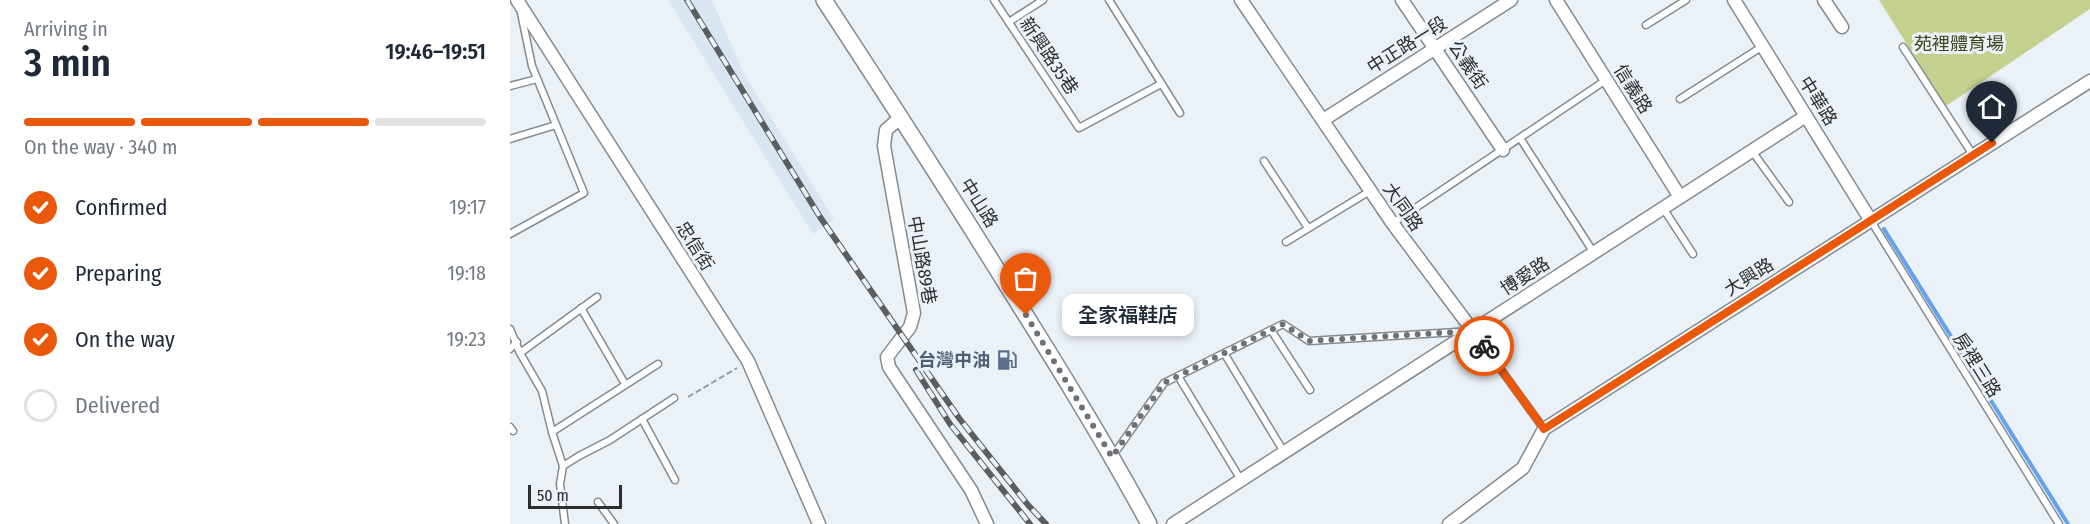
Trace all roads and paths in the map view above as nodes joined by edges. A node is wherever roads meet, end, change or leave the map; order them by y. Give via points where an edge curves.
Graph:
1 (824, 0) edge
2 (994, 0) edge
3 (1043, 0) edge
4 (1109, 0) edge
5 (1241, 0) edge
6 (1402, 0) edge
7 (1511, 0) edge
8 (1556, 0) edge
9 (1686, 0) edge
10 (1734, 0) edge
11 (1824, 0) edge
12 (518, 2) edge
13 (1009, 22) junction
14 (1646, 26) dead end
15 (1842, 27) dead end
16 (1763, 46) junction
17 (1903, 47) dead end
18 (1435, 49) junction
19 (537, 79) junction
20 (1606, 80) junction
21 (2090, 81) edge
22 (1161, 84) junction
23 (510, 86) edge
24 (1680, 99) dead end
25 (1180, 113) dead end
26 (1806, 116) junction
27 (901, 117) junction
28 (1323, 120) junction
29 (556, 125) junction
30 (1520, 138) junction
31 (510, 139) edge
32 (1503, 150) junction
33 (1752, 151) junction
34 (1973, 156) junction
35 (1264, 161) dead end
36 (1370, 191) junction
37 (1680, 197) junction
38 (1789, 202) dead end
39 (1663, 208) junction
40 (1870, 221) junction
41 (1393, 224) junction
42 (1308, 228) junction
43 (510, 234) edge
44 (1286, 242) dead end
45 (1593, 253) junction
46 (1693, 254) dead end
47 (597, 297) dead end
48 (581, 308) junction
49 (510, 329) edge
50 (1271, 330) junction
51 (1473, 331) junction
52 (517, 342) junction
53 (510, 349) edge
54 (520, 352) junction
55 (1224, 353) junction
56 (748, 361) junction
57 (658, 364) dead end
58 (1178, 376) junction
59 (625, 384) junction
60 (1311, 390) dead end
61 (688, 397) dead end
62 (674, 398) dead end
63 (642, 419) junction
64 (1544, 429) junction
65 (552, 432) junction
66 (1284, 452) junction
67 (1112, 457) junction
68 (563, 466) junction
69 (675, 480) dead end
70 (1241, 480) junction
71 (598, 501) dead end
72 (565, 524) edge
73 (614, 524) edge
74 (819, 524) edge
75 (987, 524) edge
76 (1149, 524) edge
77 (1173, 524) edge
78 (1449, 524) edge
79 (2059, 524) edge

1 - 27 street, 中山路
2 - 13 lane, 新興路35巷
3 - 13 lane
4 - 22 lane
5 - 28 street, 大同路
6 - 18 street, 公義街
7 - 18 street, 中正路一段
8 - 20 street, 信義路
9 - 14 lane
10 - 16 street, 中華路
11 - 15 street
12 - 19 lane
12 - 56 street, 忠信街
13 - 22 lane, 新興路35巷 via 1079,128
16 - 24 lane
16 - 26 street, 中華路
17 - 34 lane
18 - 28 street, 中正路一段
18 - 32 street, 公義街
19 - 23 lane
19 - 29 lane
20 - 30 lane
20 - 37 street, 信義路
21 - 34 street, 大興路
22 - 25 lane
26 - 33 street, 博愛路
26 - 40 street, 中華路
27 - 67 street, 中山路
27 - 75 street, 中山路89巷 via 886,130 884,146 914,313 910,327 887,357 889,368 971,490
28 - 36 street, 大同路
29 - 31 lane
29 - 43 lane via 584,193
30 - 32 lane
30 - 45 lane
32 - 41 lane
33 - 37 street, 博愛路
33 - 38 lane
34 - 40 street, 大興路
35 - 42 lane
36 - 41 street, 大同路
36 - 42 lane
37 - 39 street, 博愛路
39 - 45 street, 博愛路
39 - 46 lane
40 - 64 street, 大興路
40 - 79 lane, 房裡三路
41 - 51 street, 大同路
42 - 44 lane
45 - 51 street, 博愛路
47 - 48 lane
48 - 54 lane
48 - 59 lane
49 - 52 lane
50 - 51 lane via 1283,324 1309,341
50 - 55 lane
50 - 60 lane
51 - 64 lane, 大同路
51 - 66 street, 博愛路
52 - 53 lane
52 - 54 lane
54 - 65 lane via 542,391
55 - 58 lane
55 - 66 lane
56 - 61 path
56 - 74 street, 忠信街
57 - 59 lane
58 - 67 lane via 1164,383
58 - 70 lane
59 - 65 lane
62 - 63 lane
63 - 68 lane
63 - 69 lane
64 - 78 street, 大興路 via 1523,468
65 - 68 lane
66 - 70 street, 博愛路
67 - 76 street, 中山路
68 - 72 lane
70 - 77 street, 博愛路
71 - 73 lane

